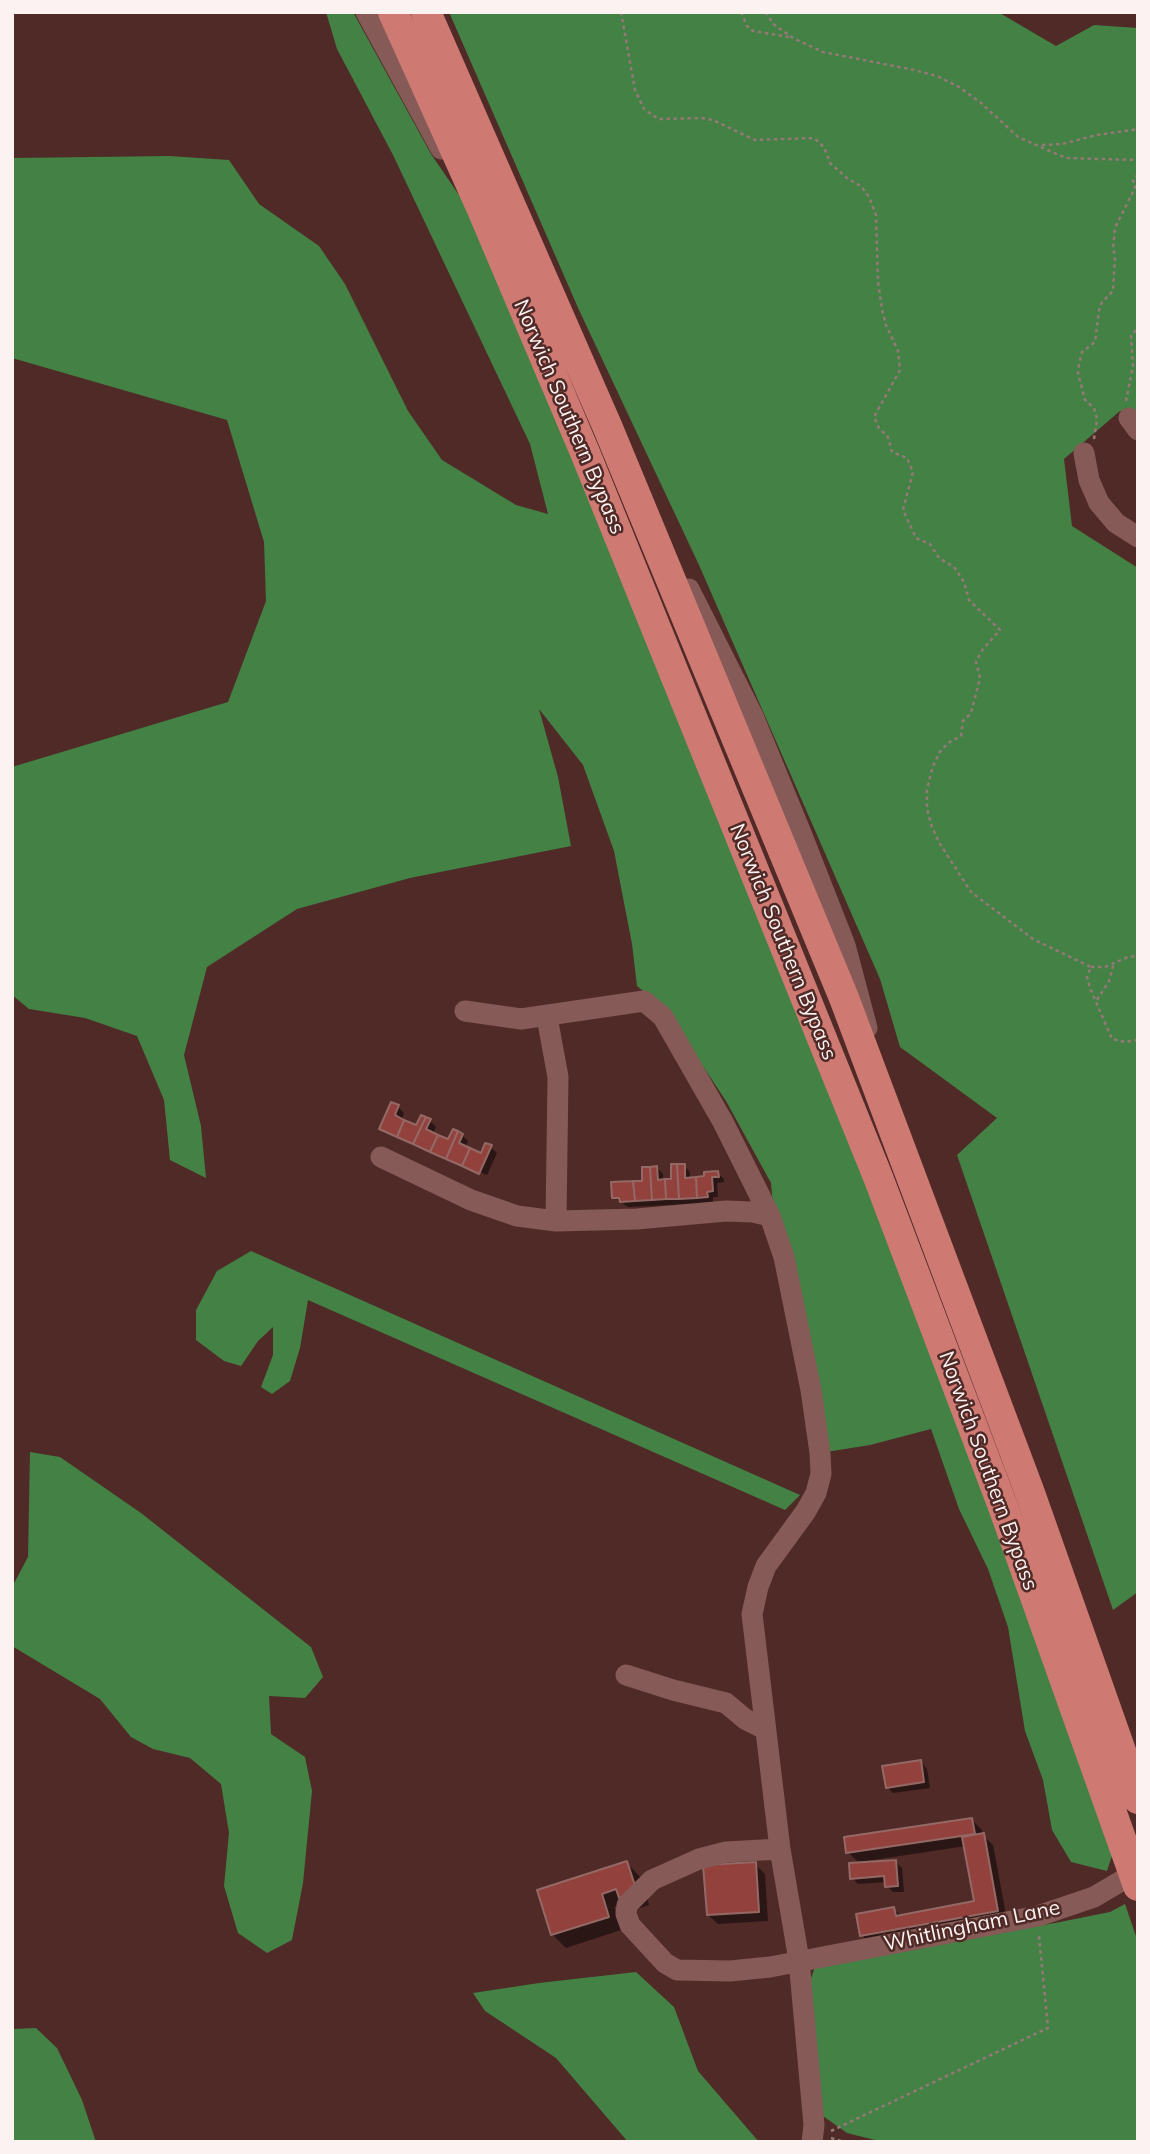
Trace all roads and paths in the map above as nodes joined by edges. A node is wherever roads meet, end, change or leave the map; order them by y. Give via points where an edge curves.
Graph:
1 (366, 12) edge
2 (393, 12) edge
3 (426, 12) edge
4 (621, 12) edge
5 (741, 12) edge
6 (766, 12) edge
7 (793, 38) junction
8 (1138, 130) edge
9 (1039, 145) junction
10 (1138, 160) edge
11 (1138, 174) edge
12 (480, 205) junction
13 (1138, 328) edge
14 (1133, 424) edge
15 (1084, 453) joint
16 (1138, 537) edge
17 (1138, 956) edge
18 (1114, 962) junction
19 (1090, 967) junction
20 (1097, 1000) junction
21 (465, 1011) dead end
22 (547, 1017) junction
23 (1138, 1040) edge
24 (380, 1157) dead end
25 (770, 1216) junction
26 (556, 1221) junction
27 (626, 1675) dead end
28 (765, 1729) junction
29 (1138, 1799) edge
30 (780, 1849) junction
31 (1138, 1871) edge
32 (1138, 1886) edge
33 (1038, 1916) junction
34 (799, 1960) junction
35 (817, 2139) edge

1 - 12 street via 440,148
2 - 12 highway, Norwich Southern Bypass
3 - 29 highway, Norwich Southern Bypass via 608,428 844,998 1030,1493
4 - 19 path via 635,90 644,109 658,119 713,120 755,140 814,138 831,163 869,197 876,215 882,310 898,351 900,370 874,417 892,452 907,458 913,472 903,510 916,538 930,544 939,558 954,567 970,600 1000,630 976,662 980,678 961,736 939,753 932,769 927,790 932,827 971,892 1033,939
5 - 7 path via 753,31
6 - 7 path via 773,24
7 - 9 path via 823,52 937,76 981,103 1018,137
8 - 9 path
9 - 10 path via 1066,158
11 - 15 path via 1115,228 1113,291 1102,302 1095,342 1082,352 1079,364 1085,400 1097,419 1094,439
12 - 32 highway, Norwich Southern Bypass via 878,1177 1002,1504
13 - 14 path via 1131,337 1133,366 1126,400
15 - 16 street via 1099,503 1116,523
17 - 18 path
18 - 19 path
18 - 20 path
19 - 20 path via 1087,977
20 - 23 path via 1112,1039
21 - 22 street via 521,1020
22 - 25 street via 644,1001 663,1017
22 - 26 street via 558,1077
24 - 26 street via 471,1200 517,1216
25 - 26 street via 726,1211
25 - 28 street via 784,1256 806,1365 821,1474 806,1511 766,1566 752,1614
27 - 28 street via 726,1703
28 - 30 street
30 - 34 street
30 - 34 street, Whitlingham Lane via 699,1858 652,1880 627,1905 626,1914 640,1938 677,1970 730,1971
31 - 33 street, Whitlingham Lane via 1094,1897
33 - 34 street, Whitlingham Lane
33 - 35 path via 1048,2028
34 - 35 street

